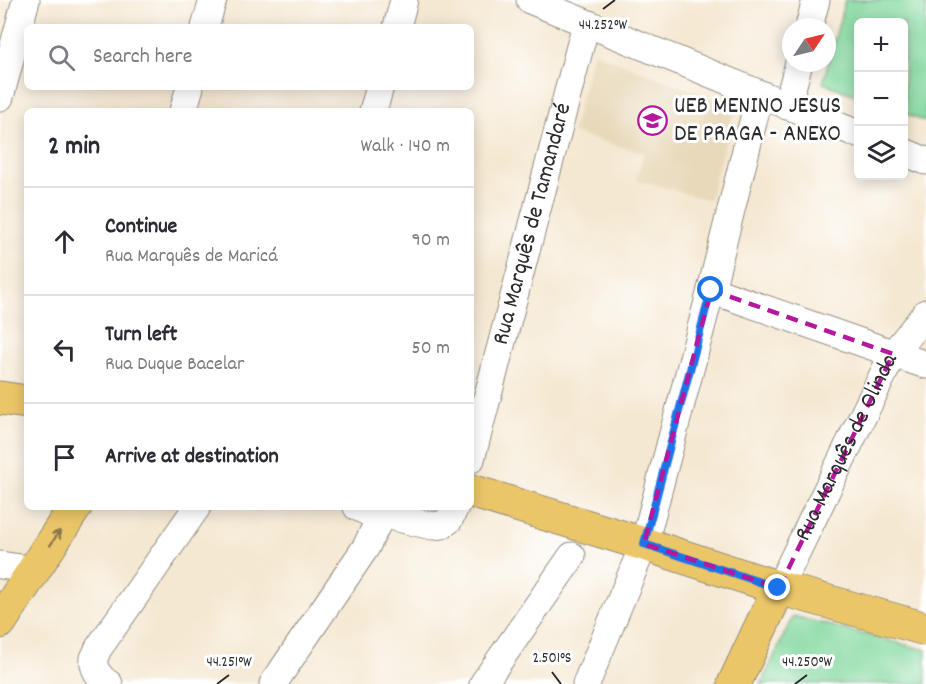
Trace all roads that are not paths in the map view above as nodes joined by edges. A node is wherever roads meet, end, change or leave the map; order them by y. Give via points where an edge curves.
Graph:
1 (27, 0) edge
2 (213, 0) edge
3 (404, 0) edge
4 (530, 0) edge
5 (816, 0) edge
6 (811, 18) edge
7 (207, 24) edge
8 (398, 24) edge
9 (586, 24) junction
10 (796, 72) edge
11 (189, 90) edge
12 (379, 90) edge
13 (760, 94) junction
14 (0, 97) edge
15 (787, 106) junction
16 (184, 108) edge
17 (374, 108) edge
18 (854, 132) edge
19 (908, 154) edge
20 (926, 160) edge
21 (711, 290) junction
22 (926, 313) edge
23 (893, 354) junction
24 (926, 365) edge
25 (0, 398) edge
26 (24, 402) edge
27 (474, 448) edge
28 (474, 492) edge
29 (73, 510) edge
30 (195, 510) edge
31 (454, 510) edge
32 (368, 512) edge
33 (644, 544) junction
34 (572, 555) dead end
35 (0, 566) edge
36 (34, 570) junction
37 (778, 588) junction
38 (0, 622) edge
39 (926, 629) edge
40 (109, 684) edge
41 (273, 684) edge
42 (483, 684) edge
43 (586, 684) edge
44 (734, 684) edge

1 - 14 street
2 - 7 street
3 - 8 street
4 - 9 street
5 - 6 street
9 - 13 street
9 - 27 street, Rua Marquês de Tamandaré
10 - 15 street
11 - 16 street
12 - 17 street
13 - 15 street
13 - 21 street
15 - 18 street
19 - 20 street
21 - 23 street
21 - 33 street
22 - 23 street, Rua Marquês de Olinda
23 - 24 street
23 - 37 street, Rua Marquês de Olinda
25 - 26 main road
28 - 33 main road
36 -> 29 main road
30 - 40 street via 98,649 95,669
31 - 32 street via 449,520 432,526
32 - 41 street via 366,548
33 - 37 main road
33 - 43 street
34 - 42 street
35 - 36 street
36 - 38 main road
37 - 39 main road
37 - 44 main road

